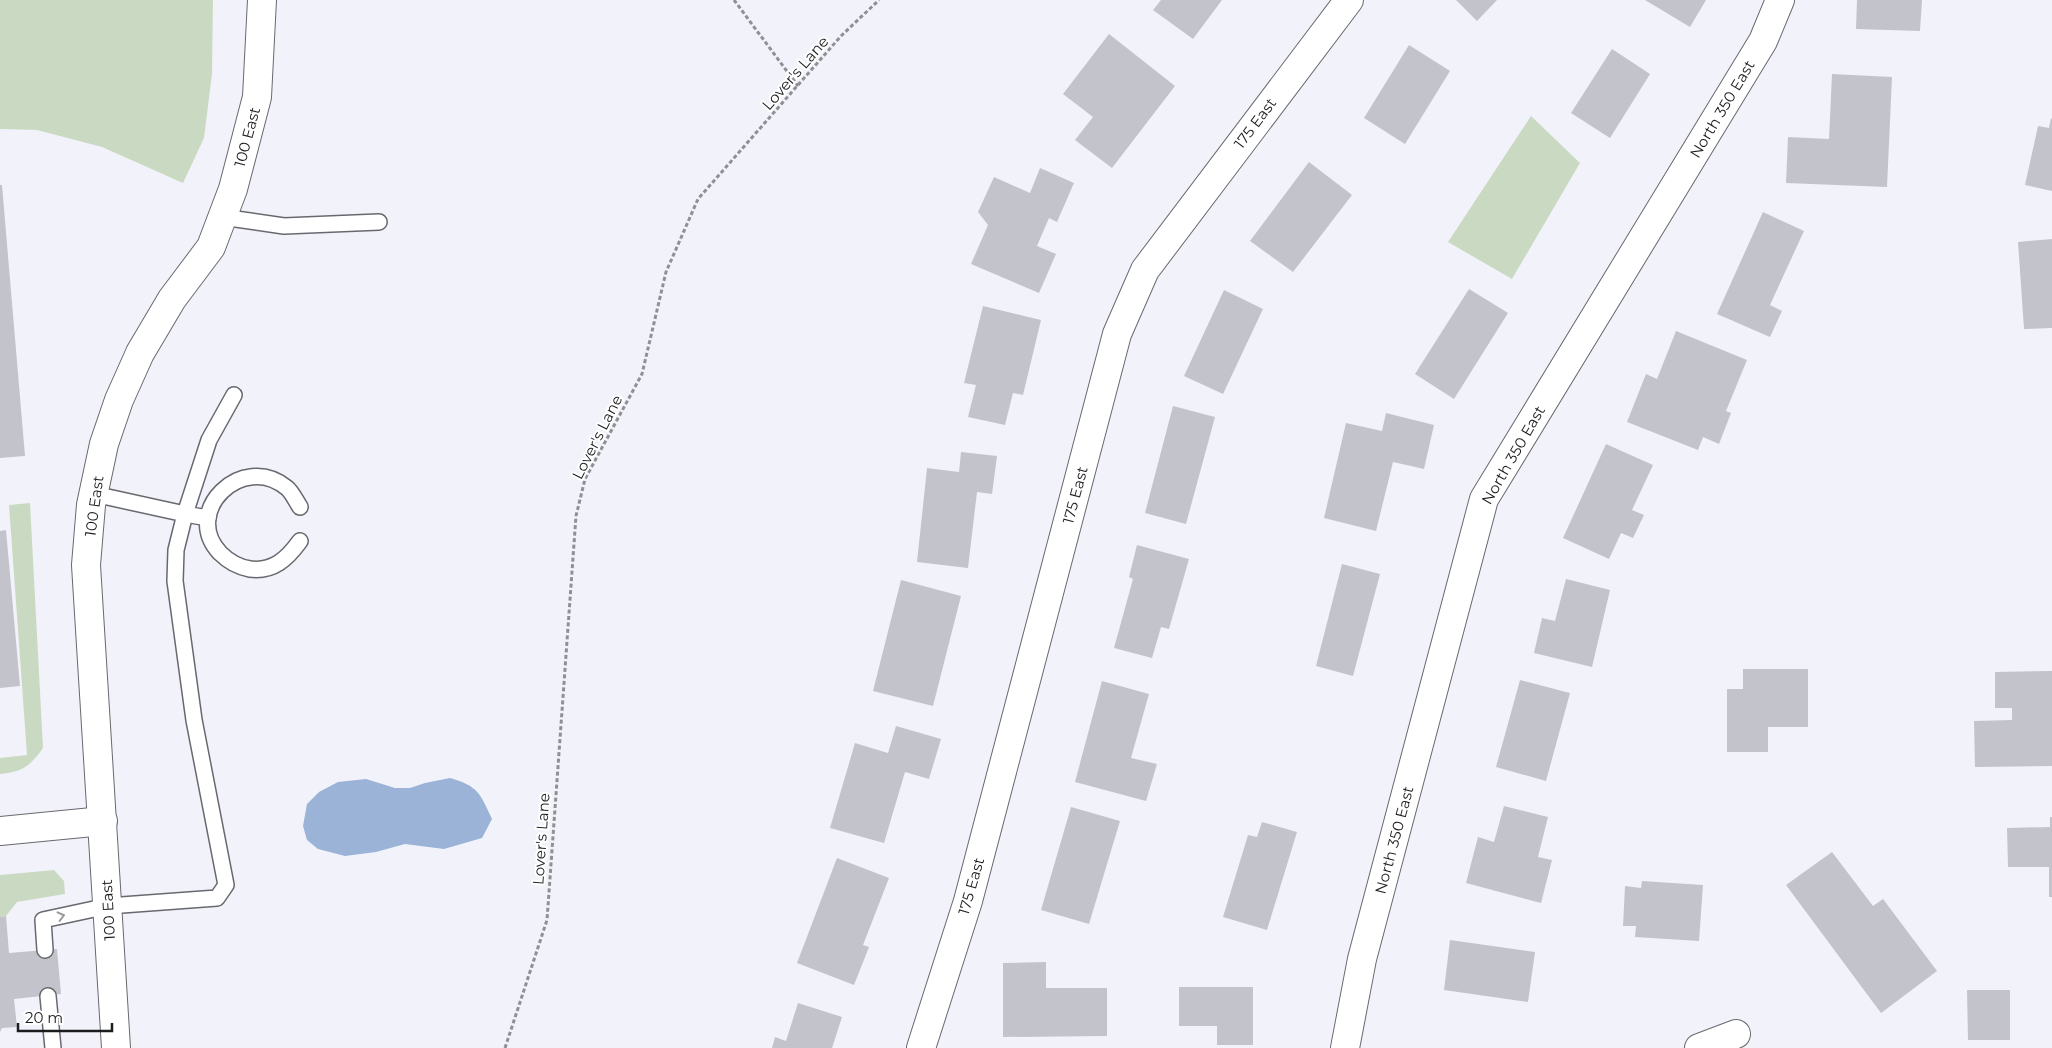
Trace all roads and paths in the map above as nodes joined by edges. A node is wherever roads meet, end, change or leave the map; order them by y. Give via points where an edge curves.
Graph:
1 (262, 0) edge
2 (734, 0) edge
3 (879, 0) edge
4 (1349, 0) edge
5 (1780, 0) edge
6 (798, 86) junction
7 (222, 217) junction
8 (379, 222) dead end
9 (234, 395) dead end
10 (94, 494) junction
11 (300, 507) dead end
12 (185, 514) junction
13 (208, 518) junction
14 (300, 541) dead end
15 (103, 821) junction
16 (0, 831) edge
17 (108, 906) junction
18 (45, 950) dead end
19 (48, 996) dead end
20 (1736, 1034) dead end
21 (52, 1048) edge
22 (116, 1048) edge
23 (505, 1048) edge
24 (921, 1048) edge
25 (1346, 1048) edge
26 (1699, 1048) edge

1 - 7 street, 100 East via 257,97 233,189
2 - 6 path
3 - 6 path, Lover's Lane via 841,36
4 - 24 street, 175 East via 1145,270 1117,334 968,901
5 - 25 street, North 350 East via 1763,41 1484,499 1362,959
6 - 23 path, Lover's Lane via 698,199 666,272 642,374 585,479 576,516 547,920
7 - 8 lane via 284,226
7 - 10 street, 100 East via 211,247 172,299 140,353 104,444
9 - 12 lane via 209,440
10 - 12 lane
10 - 15 street, 100 East via 86,565
11 - 13 lane via 289,489 276,481 262,476 247,477 221,491
12 - 13 lane
12 - 17 lane via 176,550 175,580 194,720 226,886 217,898
13 - 14 lane via 216,549 227,561 242,568 258,570 273,566 287,558
15 - 16 street
15 - 17 street, 100 East
18 -> 17 lane via 43,920
17 - 22 street, 100 East
19 - 21 lane
20 - 26 street

